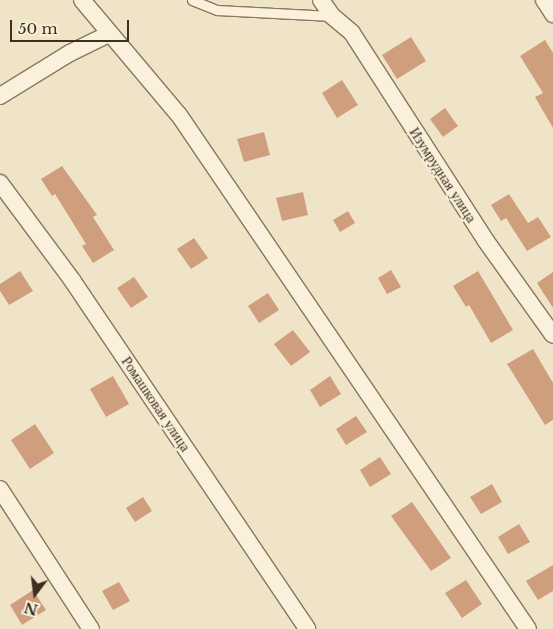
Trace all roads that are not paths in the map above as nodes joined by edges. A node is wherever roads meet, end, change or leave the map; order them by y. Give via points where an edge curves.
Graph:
1 (82, 0) edge
2 (192, 0) edge
3 (321, 0) edge
4 (544, 0) edge
5 (553, 14) edge
6 (332, 16) junction
7 (109, 34) junction
8 (0, 96) edge
9 (0, 183) edge
10 (553, 335) edge
11 (0, 489) edge
12 (92, 629) edge
13 (307, 629) edge
14 (528, 629) edge

1 - 7 street
2 - 6 lane via 217,10
3 - 6 street, Изумрудная улица
4 - 5 street
6 - 10 street, Изумрудная улица via 352,33 486,241
7 - 8 street via 70,53
7 - 14 street via 179,115
9 - 13 street, Ромашковая улица via 72,280
11 - 12 street

